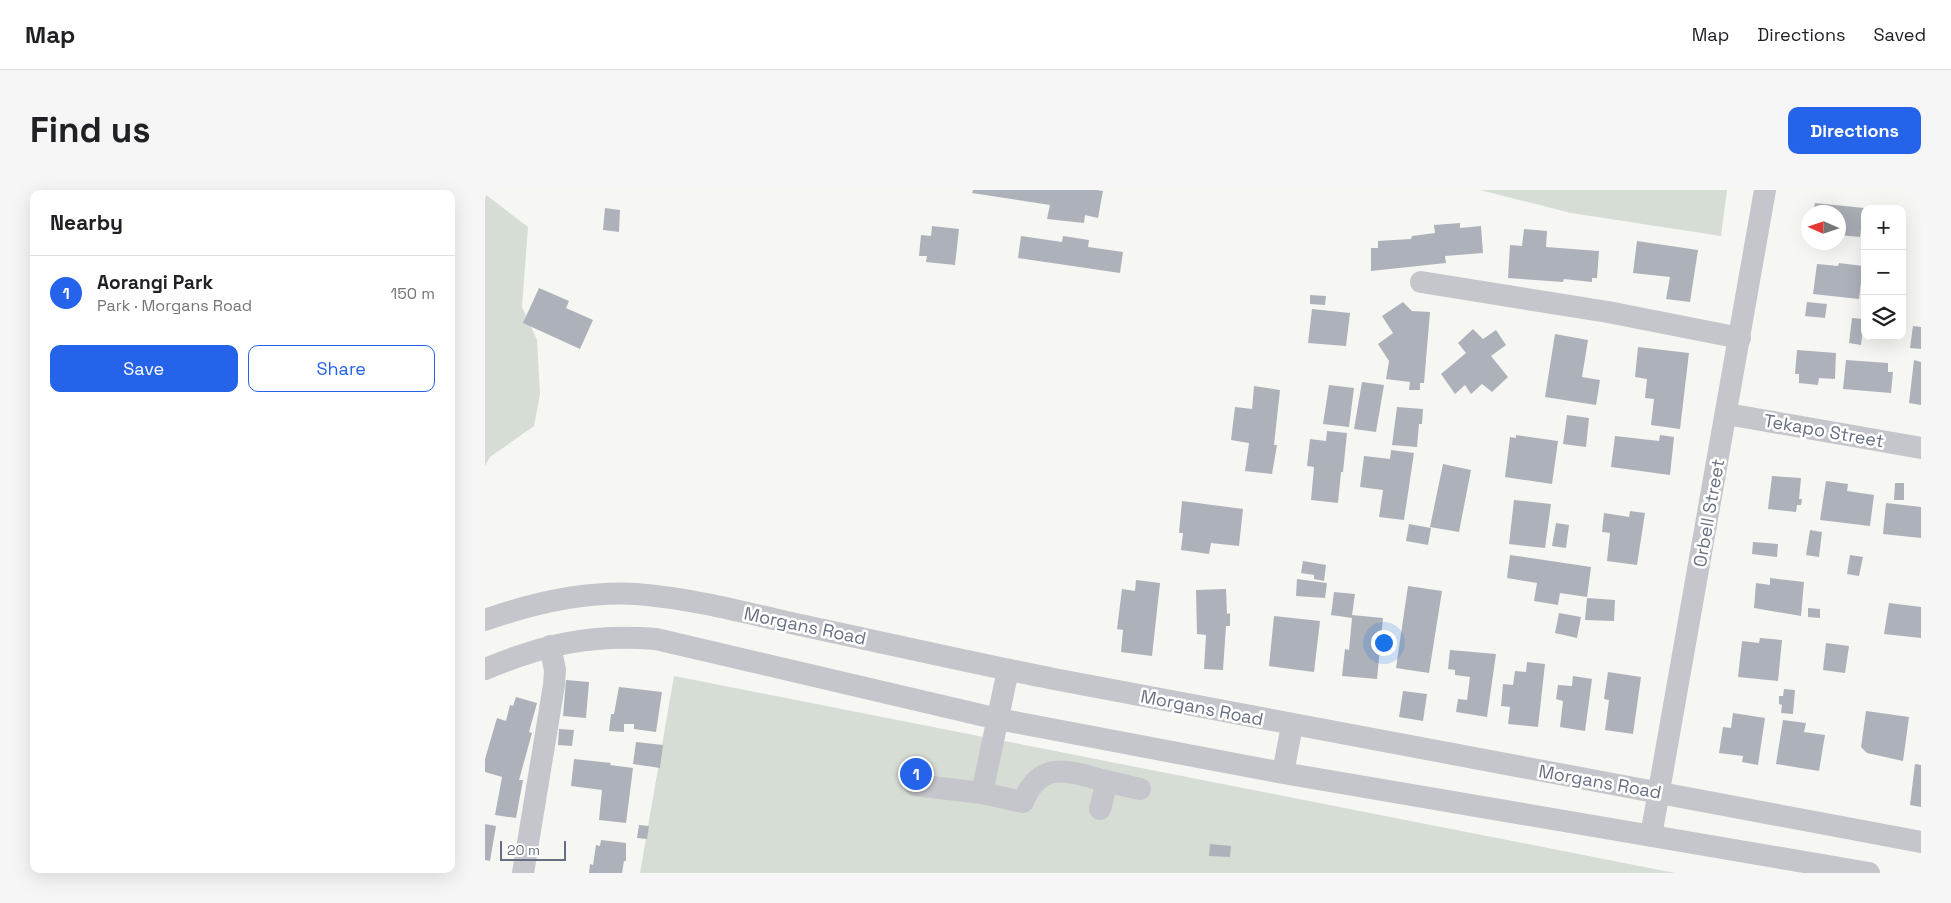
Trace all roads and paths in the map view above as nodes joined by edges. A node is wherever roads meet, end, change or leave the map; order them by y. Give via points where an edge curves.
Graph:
1 (1765, 190) edge
2 (1421, 282) dead end
3 (1740, 338) junction
4 (1727, 414) junction
5 (1921, 448) edge
6 (485, 620) edge
7 (550, 646) junction
8 (485, 669) edge
9 (1008, 670) junction
10 (998, 719) junction
11 (1292, 725) junction
12 (1283, 773) junction
13 (1107, 781) junction
14 (915, 785) dead end
15 (1140, 789) dead end
16 (1660, 792) junction
17 (982, 793) junction
18 (1100, 809) dead end
19 (1651, 836) junction
20 (1921, 842) edge
21 (523, 873) edge
22 (1869, 873) edge

1 - 3 street, Orbell Street
2 - 3 street via 1608,312
3 - 4 street, Orbell Street
4 - 5 street, Tekapo Street
4 - 16 street, Orbell Street
6 - 9 street, Morgans Road via 563,598 603,593 638,594 692,602
7 - 8 street
7 - 10 street via 598,638 656,639
7 - 21 street via 555,670 554,685
9 - 10 street
9 - 11 street, Morgans Road
10 - 12 street
10 - 17 street
11 - 12 street
11 - 16 street, Morgans Road
12 - 19 street
13 - 15 street
13 - 17 street via 1058,770 1036,782 1023,802
13 - 18 street
14 - 17 street
16 - 19 street, Orbell Street
16 - 20 street, Morgans Road
19 - 22 street

